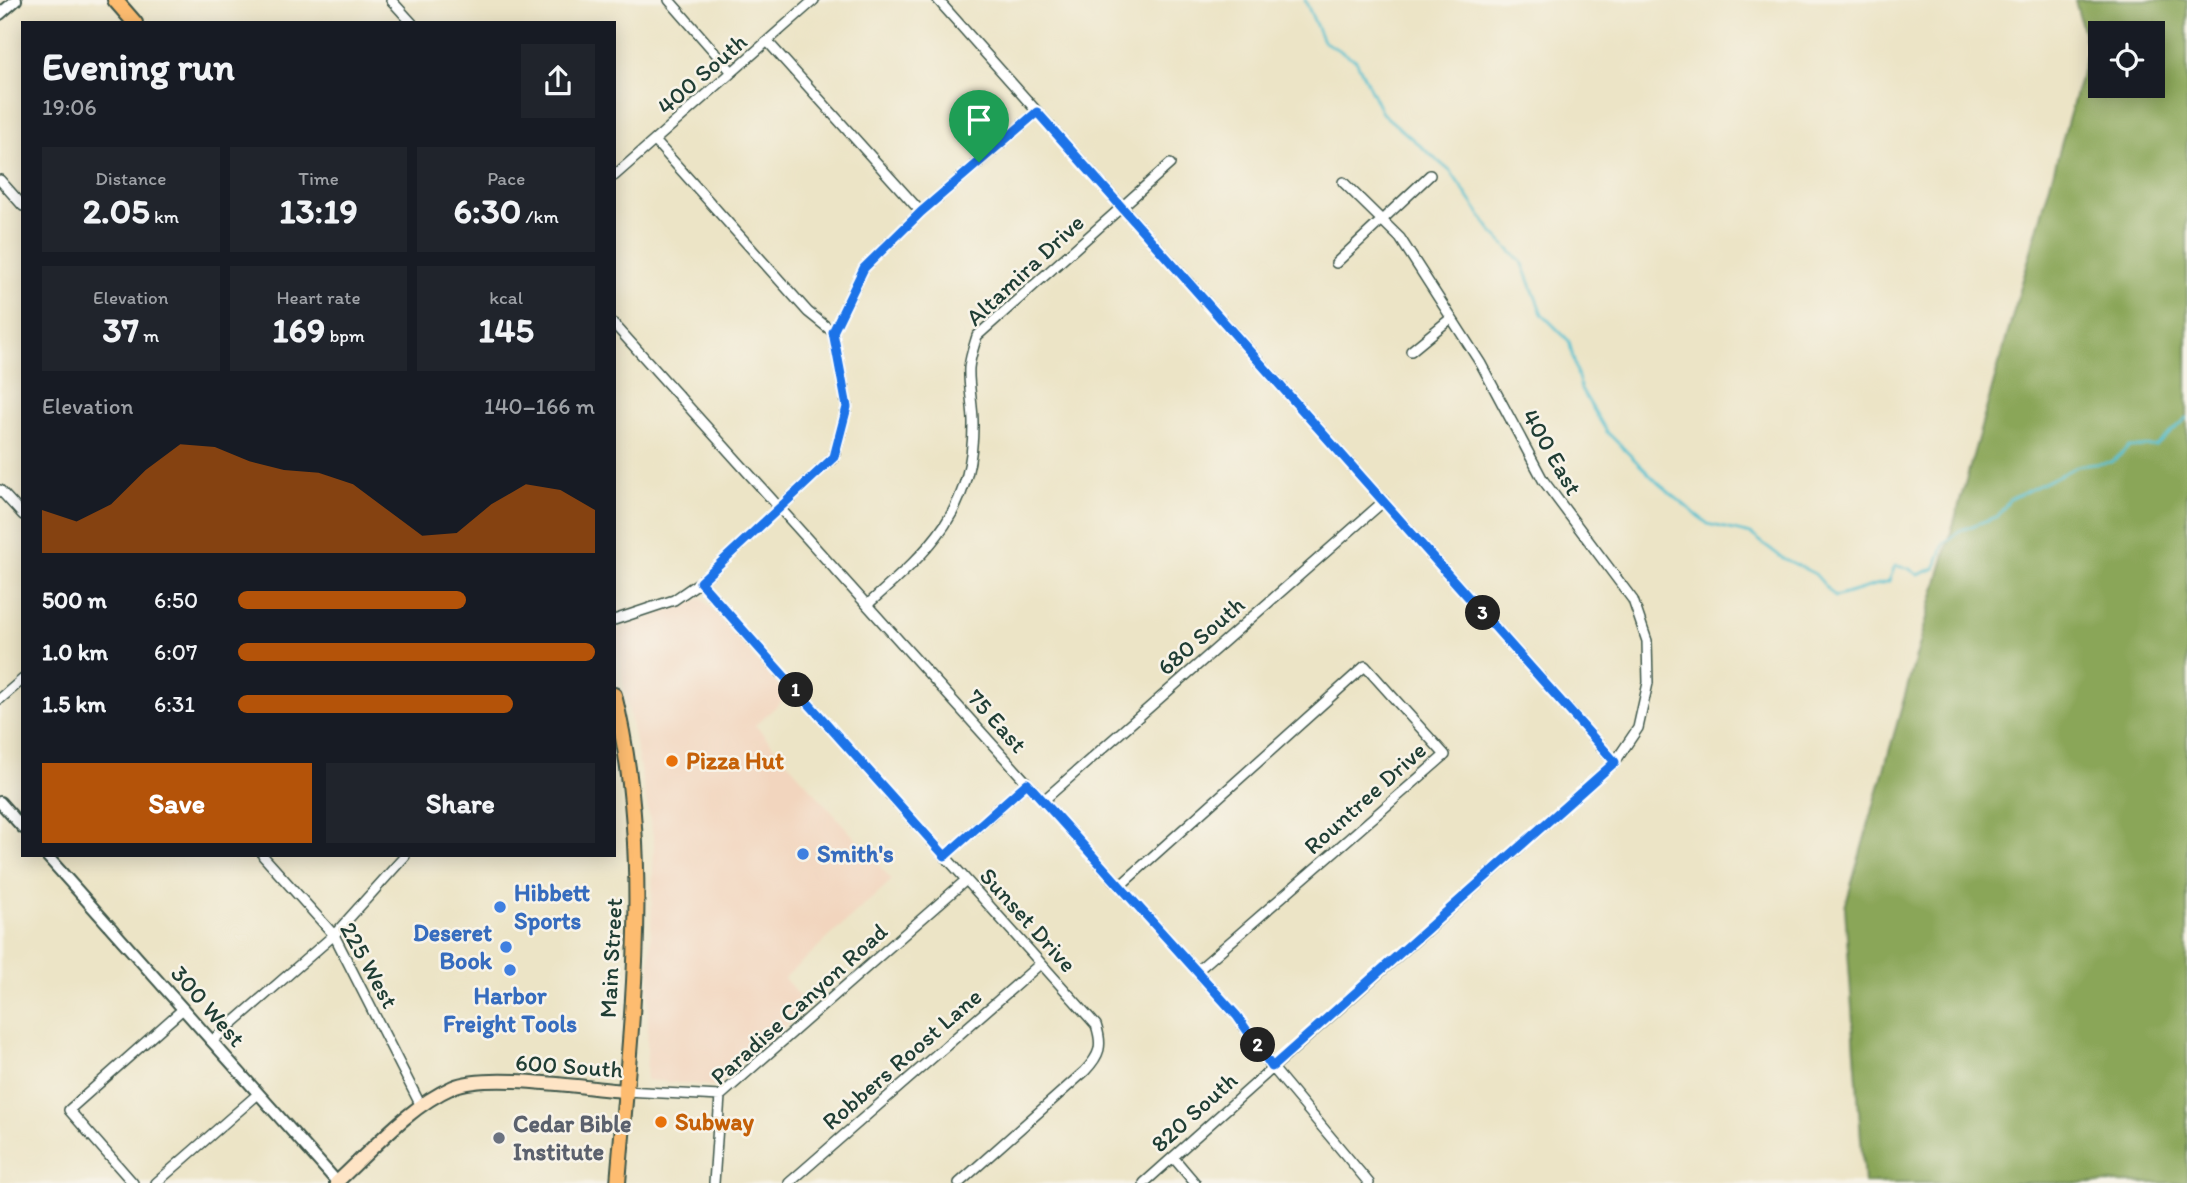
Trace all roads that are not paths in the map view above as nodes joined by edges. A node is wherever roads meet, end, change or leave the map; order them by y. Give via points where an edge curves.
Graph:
1 (16, 0) edge
2 (115, 0) edge
3 (391, 0) edge
4 (669, 0) edge
5 (814, 0) edge
6 (938, 0) edge
7 (0, 14) edge
8 (133, 21) edge
9 (410, 21) edge
10 (768, 41) junction
11 (733, 72) junction
12 (1037, 112) junction
13 (655, 141) junction
14 (1170, 164) dead end
15 (616, 174) edge
16 (1430, 175) dead end
17 (0, 180) edge
18 (1343, 182) dead end
19 (21, 204) edge
20 (1121, 207) junction
21 (921, 212) junction
22 (1381, 219) junction
23 (1336, 263) dead end
24 (1450, 319) junction
25 (616, 326) edge
26 (833, 332) junction
27 (1411, 351) dead end
28 (0, 490) edge
29 (1384, 501) junction
30 (781, 510) junction
31 (21, 513) edge
32 (700, 582) junction
33 (867, 605) junction
34 (616, 619) edge
35 (21, 681) edge
36 (0, 699) edge
37 (616, 709) edge
38 (1615, 762) junction
39 (1027, 783) junction
40 (1044, 800) junction
41 (0, 802) edge
42 (21, 826) edge
43 (945, 856) junction
44 (48, 857) edge
45 (264, 857) edge
46 (404, 857) edge
47 (966, 880) junction
48 (1121, 885) junction
49 (334, 935) junction
50 (1040, 964) junction
51 (1197, 971) junction
52 (183, 1009) junction
53 (212, 1041) junction
54 (1272, 1067) junction
55 (625, 1091) junction
56 (258, 1094) junction
57 (720, 1096) junction
58 (421, 1106) junction
59 (1173, 1157) junction
60 (133, 1183) edge
61 (156, 1183) edge
62 (337, 1183) edge
63 (618, 1183) edge
64 (714, 1183) edge
65 (789, 1183) edge
66 (959, 1183) edge
67 (1144, 1183) edge
68 (1195, 1183) edge
69 (1369, 1183) edge

1 - 7 street
2 - 8 main road
3 - 9 street
4 - 11 street
5 - 10 street, 400 South
6 - 12 street
10 - 11 street, 400 South
10 - 21 street
11 - 13 street, 400 South
12 - 20 street
12 - 21 street
13 - 15 street, 400 South
13 - 26 street via 808,312
14 - 20 street, Altamira Drive
16 - 22 street
17 - 19 street
18 - 22 street, 400 East
20 - 29 street
20 - 33 street, Altamira Drive via 977,336 969,367 974,422 970,467 954,514 925,554
21 - 26 street via 864,268
22 - 23 street
22 - 24 street, 400 East via 1400,238
24 - 27 street
24 - 38 street, 400 East via 1481,364 1542,480 1633,600 1647,641 1648,683 1638,728
25 - 30 street, 75 East
26 - 30 street via 847,407 834,457
28 - 31 street
29 - 38 street
29 - 40 street, 680 South
30 - 32 street
30 - 33 street, 75 East
32 - 34 street via 674,600
32 - 43 street, Sunset Drive
33 - 39 street, 75 East
35 - 36 street
37 - 55 main road, Main Street via 631,788 639,913
38 - 54 street, 820 South
39 - 40 street, 75 East
39 - 43 street
40 - 48 street, 75 East
41 - 42 street
43 - 47 street, Sunset Drive
44 - 52 street, 300 West
45 - 49 street, 225 West
46 - 49 street
47 - 50 street, Sunset Drive
47 - 57 street, Paradise Canyon Road
48 - 51 street, 75 East
48 - 51 street, Rountree Drive via 1365,666 1429,736 1445,755
49 - 53 street
49 - 58 street, 225 West
50 - 65 street, Robbers Roost Lane
50 - 66 street, Sunset Drive via 1096,1025 1102,1042 1098,1056
51 - 54 street, 75 East via 1237,1016
52 - 53 street, 300 West
52 - 60 street via 68,1110
53 - 56 street, 300 West
54 - 59 street, 820 South
54 - 69 street, 75 East
55 - 57 street, 600 South
55 - 58 main road, 600 South via 485,1081 455,1086
55 - 63 main road, Main Street
56 - 61 street
56 - 62 street, 300 West
57 - 64 street, Paradise Canyon Road
58 - 62 main road, 600 South
59 - 67 street, 820 South
59 - 68 street

